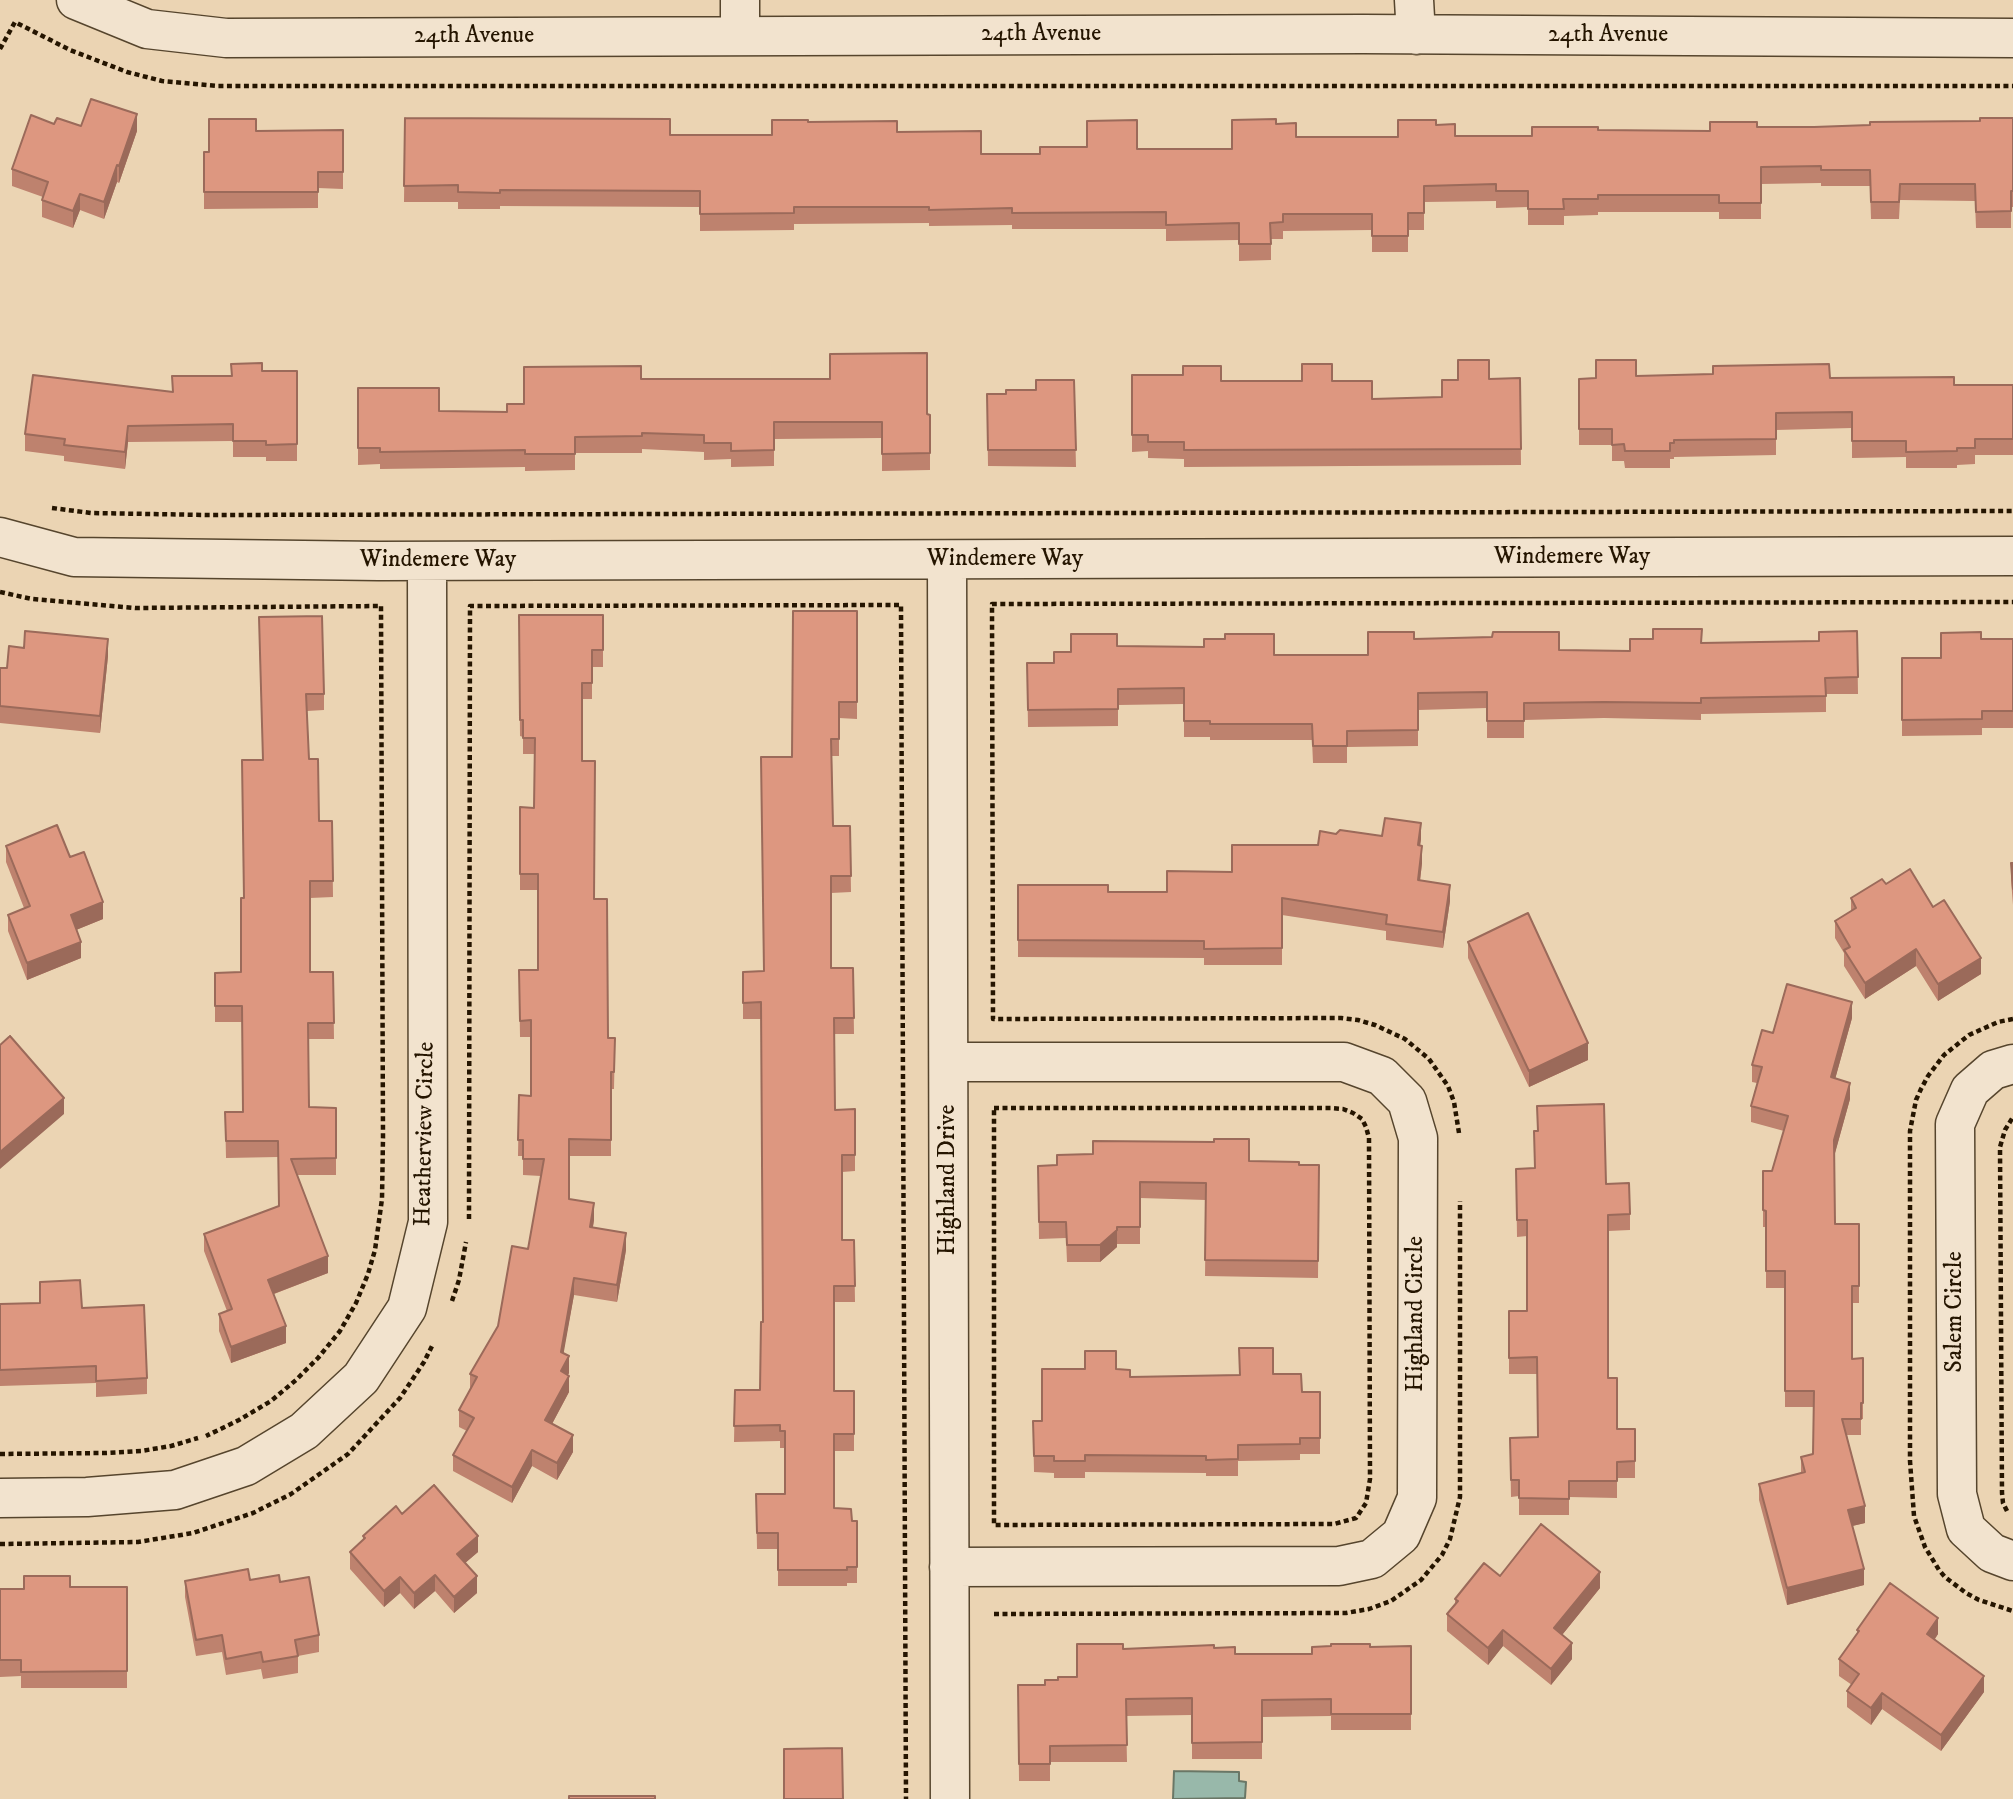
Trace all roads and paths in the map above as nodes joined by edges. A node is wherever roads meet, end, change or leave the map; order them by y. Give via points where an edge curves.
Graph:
1 (76, 0) edge
2 (1415, 17) edge
3 (740, 18) edge
4 (2013, 38) edge
5 (0, 49) edge
6 (2013, 86) edge
7 (48, 508) dead end
8 (2013, 511) edge
9 (0, 537) edge
10 (2013, 556) edge
11 (947, 560) junction
12 (427, 562) junction
13 (0, 592) edge
14 (2013, 602) edge
15 (949, 1062) junction
16 (2013, 1064) edge
17 (994, 1108) joint
18 (2013, 1117) edge
19 (1460, 1140) dead end
20 (1460, 1195) dead end
21 (469, 1225) dead end
22 (467, 1237) dead end
23 (447, 1312) dead end
24 (438, 1333) dead end
25 (0, 1454) edge
26 (0, 1498) edge
27 (2011, 1516) edge
28 (0, 1544) edge
29 (2013, 1561) edge
30 (949, 1567) junction
31 (994, 1614) dead end
32 (906, 1799) edge
33 (950, 1799) edge

1 - 3 street, 24th Avenue via 147,29 226,38
2 - 3 street, 24th Avenue
2 - 4 street, 24th Avenue
5 - 6 path via 15,22 127,72 162,81 217,86
7 - 8 path via 208,515
9 - 12 street, Windemere Way via 74,557
10 - 11 street, Windemere Way
11 - 12 street, Windemere Way
11 - 15 street, Highland Drive
12 - 26 street, Heatherview Circle via 428,1222 407,1308 361,1378 304,1431 246,1466 174,1490
13 - 25 path via 135,608 381,606 383,1138 380,1222 368,1274 340,1331 288,1387 239,1420 207,1436 171,1446 105,1453
14 - 19 path via 992,604 993,1019 1358,1020 1405,1039 1429,1059 1448,1086
15 - 30 street, Highland Drive
15 - 30 street, Highland Circle via 1344,1062 1382,1076 1407,1101 1418,1138 1417,1498 1401,1535 1373,1559 1339,1566
16 - 29 street, Salem Circle via 1993,1070 1970,1090 1955,1124 1957,1494 1966,1529 1992,1553
17 - 17 path via 994,1525 1334,1524 1356,1518 1366,1503 1370,1479 1369,1138 1362,1119 1331,1108
18 - 27 path via 2000,1147 2002,1493
20 - 31 path via 1460,1497 1450,1539 1421,1580 1391,1601 1346,1613
21 - 32 path via 470,606 901,605
22 - 23 path
24 - 28 path via 400,1398 366,1437 329,1469 272,1505 211,1529 156,1540
30 - 33 street, Highland Drive

